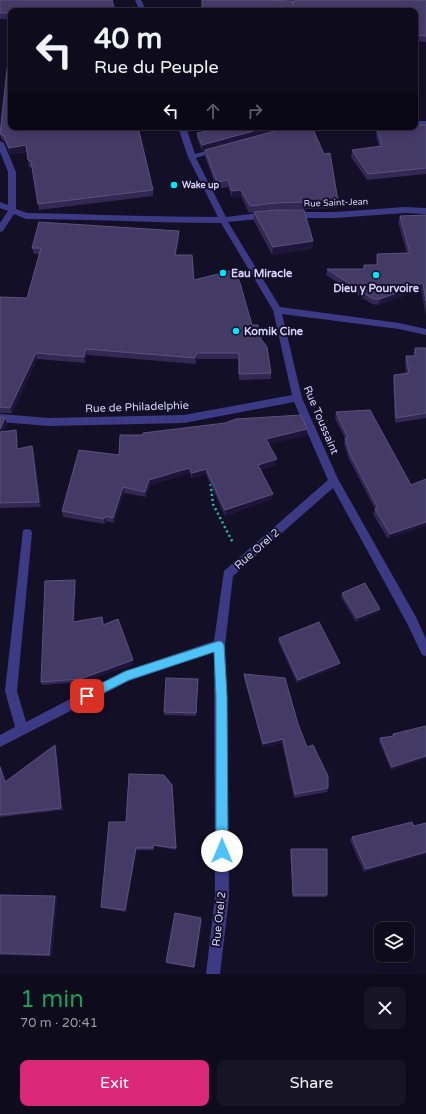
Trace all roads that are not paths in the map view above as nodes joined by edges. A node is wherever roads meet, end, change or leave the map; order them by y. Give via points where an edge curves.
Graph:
1 (183, 130) edge
2 (0, 142) edge
3 (228, 147) edge
4 (192, 156) junction
5 (0, 205) edge
6 (12, 211) junction
7 (426, 211) edge
8 (223, 220) junction
9 (0, 229) edge
10 (276, 310) junction
11 (426, 332) edge
12 (297, 398) junction
13 (0, 418) edge
14 (334, 481) junction
15 (27, 533) dead end
16 (219, 645) junction
17 (426, 651) edge
18 (22, 729) junction
19 (0, 741) edge
20 (213, 974) edge

1 - 4 street, Rue Toussaint
2 - 6 street via 12,172
3 - 4 street
4 - 8 street, Rue Toussaint
5 - 6 street, Rue Saint-Jean
6 - 8 street, Rue Saint-Jean via 26,216
6 - 9 street
7 - 8 street, Rue Saint-Jean via 335,215 279,214
8 - 10 street, Rue Toussaint
10 - 11 street via 399,326
10 - 12 street, Rue Toussaint
12 - 13 street, Rue de Philadelphie via 184,419 49,422
12 - 14 street, Rue Toussaint
14 - 16 street, Rue Orel 2 via 228,574
14 - 17 street, Rue Toussaint
15 - 18 street via 11,691
16 - 18 street via 126,676
16 - 20 street, Rue Orel 2 via 222,897
18 - 19 street

